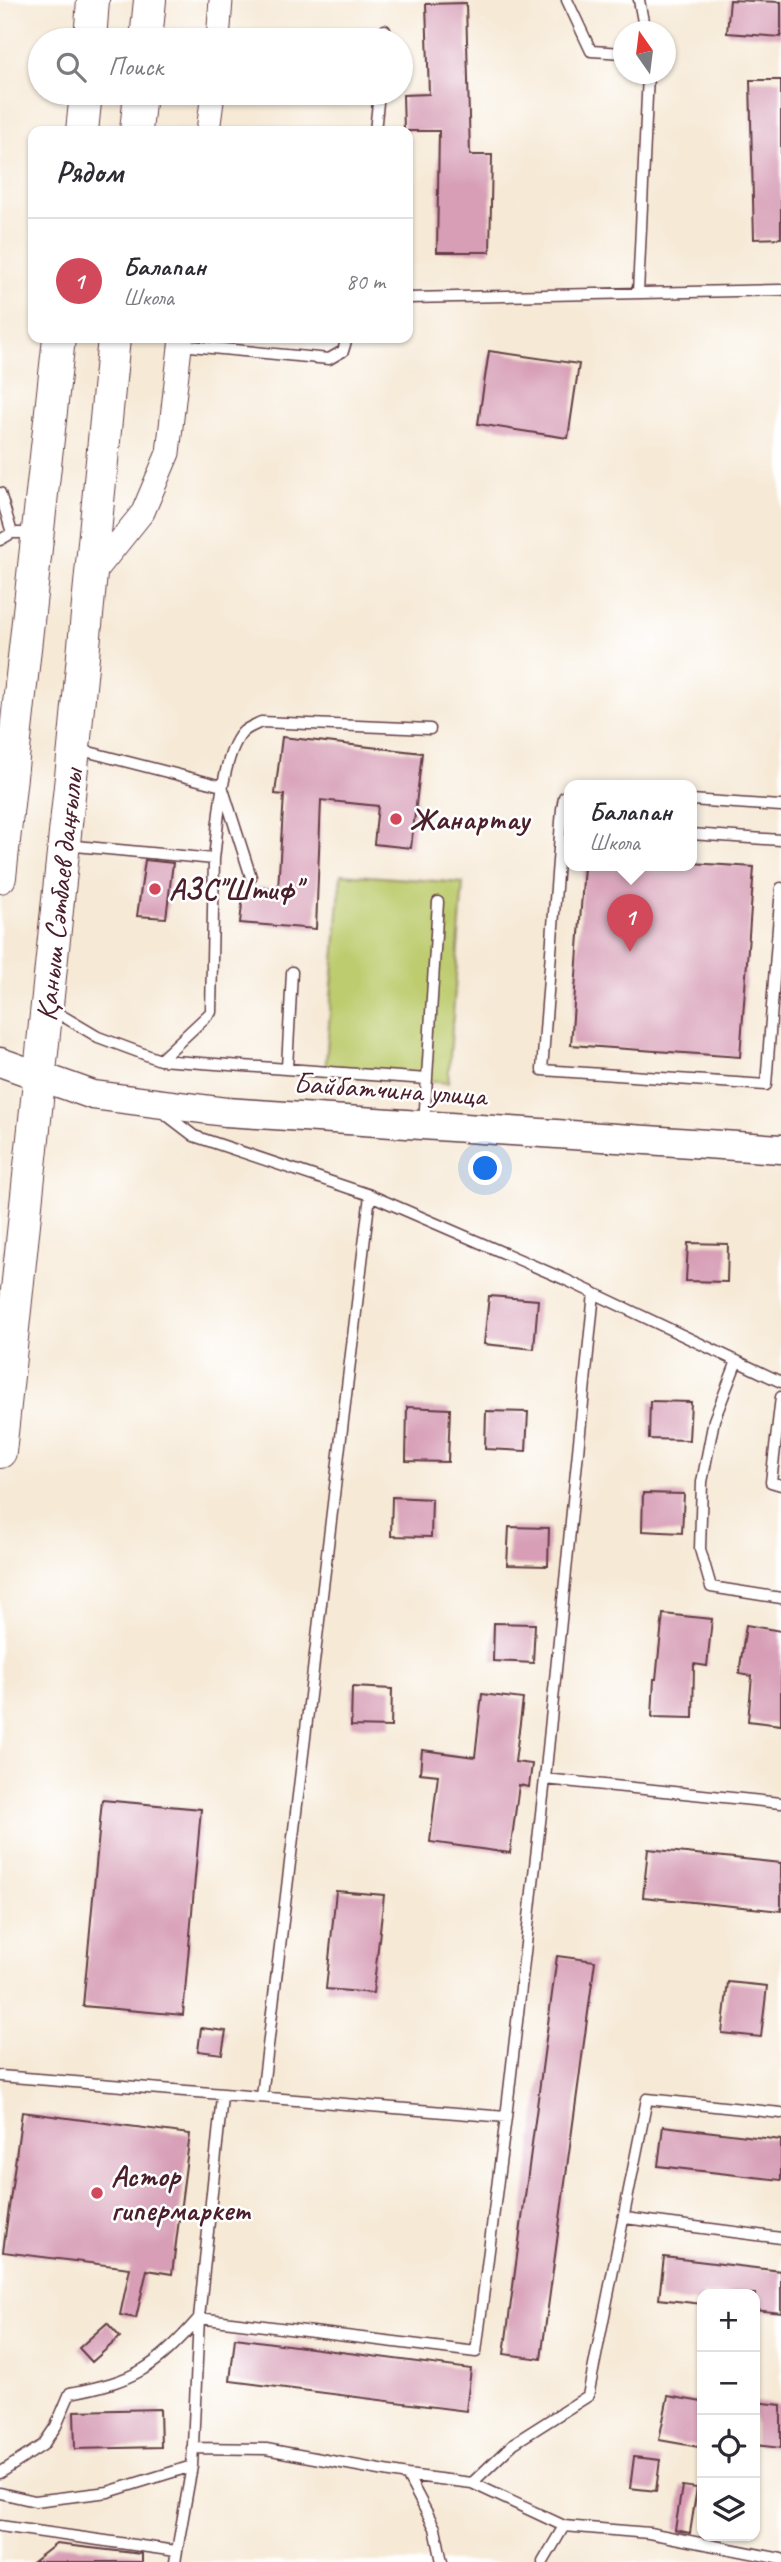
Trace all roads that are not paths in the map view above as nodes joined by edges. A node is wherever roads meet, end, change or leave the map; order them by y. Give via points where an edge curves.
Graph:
1 (93, 0) edge
2 (150, 0) edge
3 (222, 0) edge
4 (567, 0) edge
5 (639, 0) edge
6 (643, 21) edge
7 (91, 28) edge
8 (147, 28) edge
9 (219, 28) edge
10 (613, 52) edge
11 (648, 84) edge
12 (85, 105) edge
13 (139, 105) edge
14 (211, 105) edge
15 (378, 105) edge
16 (83, 126) edge
17 (137, 126) edge
18 (209, 126) edge
19 (376, 126) edge
20 (781, 290) edge
21 (638, 293) junction
22 (413, 298) edge
23 (58, 343) edge
24 (114, 343) edge
25 (181, 343) edge
26 (197, 343) edge
27 (345, 343) edge
28 (0, 493) edge
29 (24, 533) junction
30 (0, 540) edge
31 (90, 578) junction
32 (430, 729) dead end
33 (74, 748) junction
34 (222, 786) junction
35 (697, 800) edge
36 (781, 806) edge
37 (697, 834) edge
38 (564, 835) edge
39 (781, 841) edge
40 (63, 844) junction
41 (214, 859) junction
42 (0, 877) edge
43 (250, 877) dead end
44 (781, 888) edge
45 (438, 902) dead end
46 (292, 972) dead end
47 (47, 1007) junction
48 (160, 1060) junction
49 (0, 1062) edge
50 (287, 1068) junction
51 (40, 1077) junction
52 (427, 1079) junction
53 (150, 1102) junction
54 (424, 1125) junction
55 (781, 1149) edge
56 (370, 1195) junction
57 (594, 1293) junction
58 (737, 1361) junction
59 (781, 1382) edge
60 (781, 1396) edge
61 (0, 1452) edge
62 (781, 1485) edge
63 (781, 1598) edge
64 (545, 1779) junction
65 (781, 1803) edge
66 (0, 2076) edge
67 (222, 2096) junction
68 (262, 2096) junction
69 (781, 2113) edge
70 (506, 2117) junction
71 (625, 2218) junction
72 (781, 2238) edge
73 (199, 2318) junction
74 (192, 2448) junction
75 (192, 2466) junction
76 (0, 2473) edge
77 (407, 2475) junction
78 (472, 2483) junction
79 (0, 2493) edge
80 (0, 2526) edge
81 (564, 2526) junction
82 (176, 2556) edge
83 (781, 2559) edge
84 (442, 2562) edge
85 (543, 2562) edge

1 - 7 main road
2 - 8 main road
3 - 9 street
4 - 10 lane via 591,51
5 - 6 lane
11 - 21 lane
12 - 16 main road
13 - 17 main road
14 - 18 street
15 - 19 lane
20 - 21 lane
21 - 22 lane
23 - 29 main road, Қаныш Сәтбаев даңғылы
24 - 31 main road, Қаныш Сәтбаев даңғылы
25 - 31 street via 168,453 143,512
26 - 27 lane via 329,359 343,351
28 - 29 lane
29 - 30 lane
29 - 42 main road, Қаныш Сәтбаев даңғылы
31 - 33 main road, Қаныш Сәтбаев даңғылы
32 - 34 lane via 261,722 243,731
33 - 34 lane
33 - 40 main road, Қаныш Сәтбаев даңғылы
34 - 41 lane
34 - 43 lane
35 - 36 lane
37 - 39 lane
38 - 44 lane via 542,1070 766,1086
40 - 41 lane
40 - 47 main road, Қаныш Сәтбаев даңғылы
41 - 48 lane via 211,1012
45 - 52 lane
46 - 50 lane
47 - 48 lane via 99,1037
47 - 51 main road, Қаныш Сәтбаев даңғылы
48 - 50 lane
49 - 51 street, Байбатчина улица
50 - 52 lane
51 - 53 street, Байбатчина улица via 93,1095
51 - 61 main road, Қаныш Сәтбаев даңғылы
52 - 54 lane
53 - 54 street, Байбатчина улица via 226,1112
53 - 56 lane via 194,1136
54 - 55 street, Байбатчина улица
56 - 57 lane
56 - 68 lane
57 - 58 lane
57 - 64 lane
58 - 59 lane
58 - 63 lane via 715,1420 702,1482 700,1549 711,1587
60 - 62 lane via 771,1482
64 - 65 lane
64 - 70 lane
66 - 67 lane
67 - 68 lane
67 - 73 lane
68 - 70 lane
69 - 71 lane via 647,2099
70 - 73 lane via 475,2352
71 - 72 lane
71 - 78 lane via 588,2396 514,2443
73 - 74 lane
73 - 76 lane via 149,2368 111,2385 70,2393 43,2445
74 - 75 lane
74 - 77 lane via 266,2449
75 - 79 lane via 108,2492 35,2501
75 - 82 lane
77 - 78 lane
77 - 84 lane via 435,2528
78 - 81 lane
80 - 82 lane
81 - 83 lane via 649,2533
81 - 85 lane

